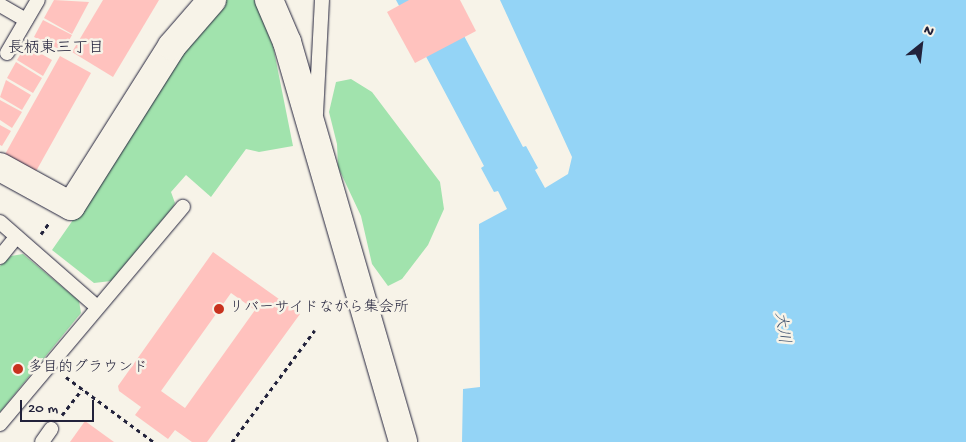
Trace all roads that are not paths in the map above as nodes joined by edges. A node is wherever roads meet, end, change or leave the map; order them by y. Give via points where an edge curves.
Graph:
1 (38, 0) edge
2 (212, 0) edge
3 (269, 0) edge
4 (322, 0) edge
5 (0, 5) edge
6 (26, 20) junction
7 (7, 53) dead end
8 (315, 137) junction
9 (0, 167) edge
10 (183, 207) dead end
11 (0, 222) edge
12 (16, 237) junction
13 (0, 256) edge
14 (97, 307) junction
15 (0, 424) edge
16 (51, 429) road end
17 (42, 442) edge
18 (403, 442) edge

1 - 6 lane
2 - 9 street via 172,46 71,206
3 - 8 street via 287,42
4 - 8 lane
5 - 6 lane
6 - 7 lane
8 - 18 street
10 - 14 lane
11 - 12 lane
12 - 13 lane
12 - 14 lane
14 - 15 lane
16 - 17 lane

